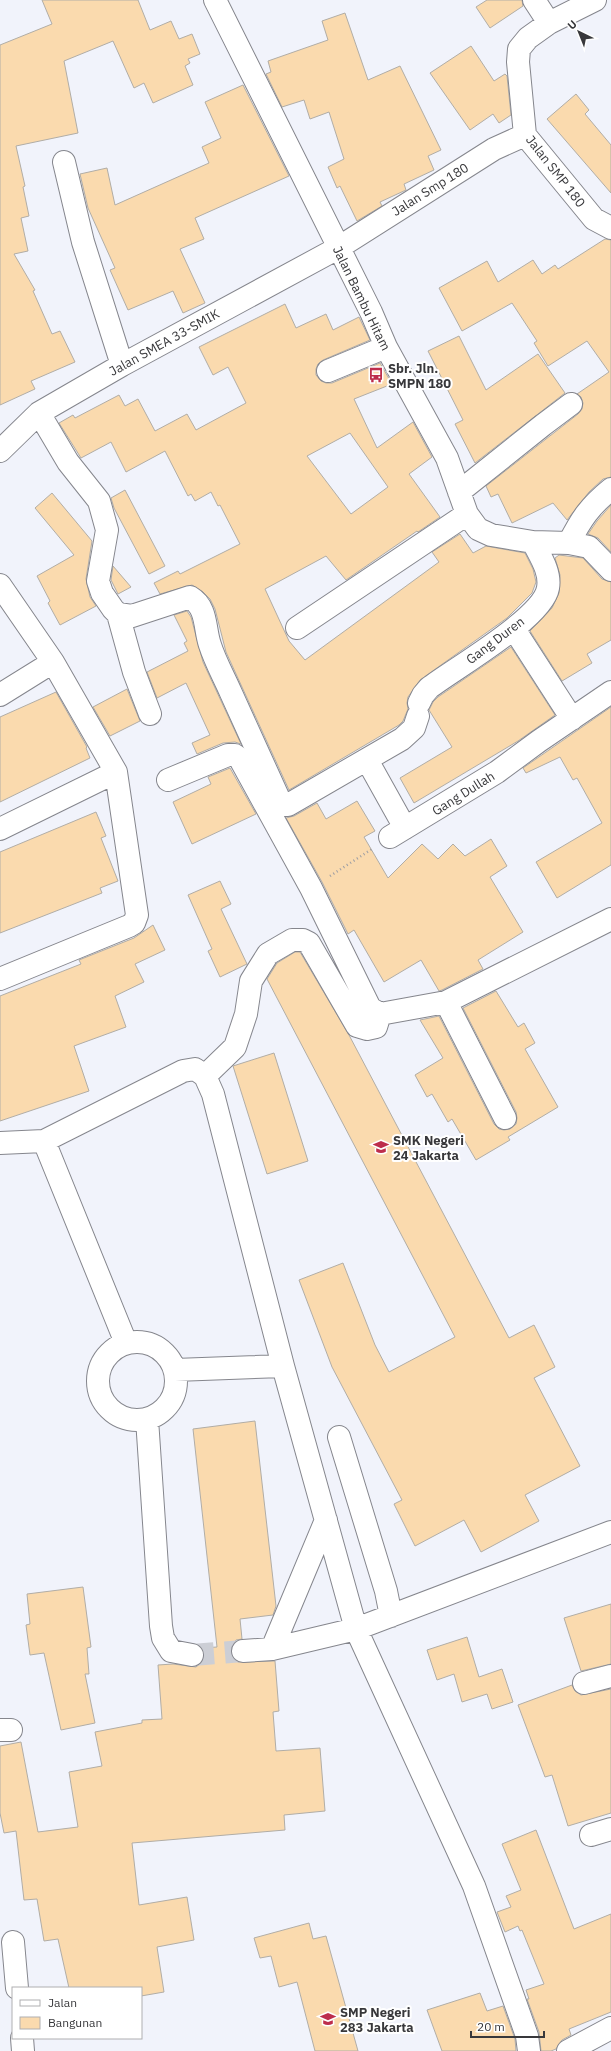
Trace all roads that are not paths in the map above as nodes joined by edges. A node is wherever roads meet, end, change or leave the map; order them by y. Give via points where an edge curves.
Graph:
1 (215, 0) edge
2 (534, 0) edge
3 (596, 0) edge
4 (549, 24) junction
5 (525, 135) junction
6 (64, 162) dead end
7 (611, 228) edge
8 (338, 248) junction
9 (386, 347) junction
10 (122, 365) junction
11 (328, 371) dead end
12 (571, 404) dead end
13 (39, 413) junction
14 (0, 451) edge
15 (611, 489) edge
16 (459, 492) junction
17 (467, 514) junction
18 (533, 542) junction
19 (569, 543) junction
20 (611, 570) edge
21 (0, 585) edge
22 (118, 614) junction
23 (296, 628) dead end
24 (514, 629) junction
25 (53, 662) junction
26 (611, 692) edge
27 (0, 695) edge
28 (150, 714) dead end
29 (572, 719) junction
30 (245, 750) junction
31 (367, 760) junction
32 (116, 772) junction
33 (168, 780) dead end
34 (0, 828) edge
35 (611, 919) edge
36 (0, 979) edge
37 (446, 1002) junction
38 (380, 1014) junction
39 (206, 1076) junction
40 (505, 1118) dead end
41 (44, 1141) junction
42 (0, 1143) edge
43 (126, 1342) junction
44 (283, 1366) junction
45 (175, 1370) junction
46 (148, 1419) junction
47 (339, 1437) dead end
48 (326, 1520) junction
49 (611, 1532) edge
50 (391, 1616) junction
51 (356, 1629) junction
52 (272, 1649) junction
53 (243, 1651) tunnel mouth
54 (192, 1655) tunnel mouth
55 (611, 1676) edge
56 (584, 1683) dead end
57 (13, 1942) dead end
58 (17, 1987) edge
59 (611, 2028) edge
60 (22, 2039) edge
61 (23, 2051) edge
62 (529, 2051) edge
63 (568, 2051) edge

1 - 8 street, Jalan Bambu Hitam
2 - 4 street
3 - 4 street, Jalan SMP 180
4 - 5 street, Jalan SMP 180 via 528,38 519,49
5 - 7 street, Jalan SMP 180 via 594,219
5 - 8 street, Jalan Smp 180 via 494,149
6 - 10 street via 82,242
8 - 9 street, Jalan Bambu Hitam
8 - 10 street, Jalan SMEA 33-SMIK
9 - 11 street
9 - 16 street, Jalan Bambu Hitam via 447,458
10 - 13 street, Jalan SMEA 33-SMIK
12 - 16 street
13 - 14 street, Jalan SMEA 33-SMIK
13 - 22 street via 68,462 99,501 108,530 98,581 102,593
15 - 19 street via 582,517
16 - 17 street, Jalan Bambu Hitam
17 - 18 street, Jalan Bambu Hitam via 478,529 491,535
17 - 23 street
18 - 19 street, Jalan Bambu Hitam
18 - 24 street, Gang Duren via 547,570 548,587 540,604
19 - 20 street, Jalan Bambu Hitam via 590,547
21 - 25 street
22 - 28 street via 134,672
22 - 30 street via 132,616 180,599 190,597 195,600 207,622 211,647
24 - 29 street
24 - 31 street, Gang Duren via 429,688 422,695 416,724 409,734
25 - 27 street
25 - 32 street
26 - 29 street, Gang Dullah
29 - 31 street, Gang Dullah via 497,772 398,833
30 - 31 street, Gang Duren via 284,805
30 - 33 street via 228,754
30 - 38 street via 240,759 311,888 370,1008
32 - 34 street
32 - 36 street via 136,919 129,926
35 - 37 street
37 - 38 street
37 - 40 street
38 - 39 street via 376,1027 367,1029 357,1026 309,943 292,940 268,954 251,981 246,1014 235,1047
39 - 41 street via 195,1068 183,1071
39 - 44 street via 213,1094
41 - 42 street
41 - 43 street
43 - 45 street via 142,1341 156,1346 168,1356
43 - 46 street via 112,1350 102,1362 97,1376 98,1392 117,1416 132,1420
44 - 45 street
44 - 48 street
45 - 46 street via 176,1385 171,1400 161,1412
46 - 54 street via 163,1638 171,1651
47 - 50 street via 386,1591
48 - 51 street
48 - 52 street
49 - 50 street
50 - 51 street
51 - 52 street
51 - 62 street via 474,1886 527,2036
52 - 53 street
55 - 56 street
57 - 58 street
59 - 63 street
60 - 61 street

